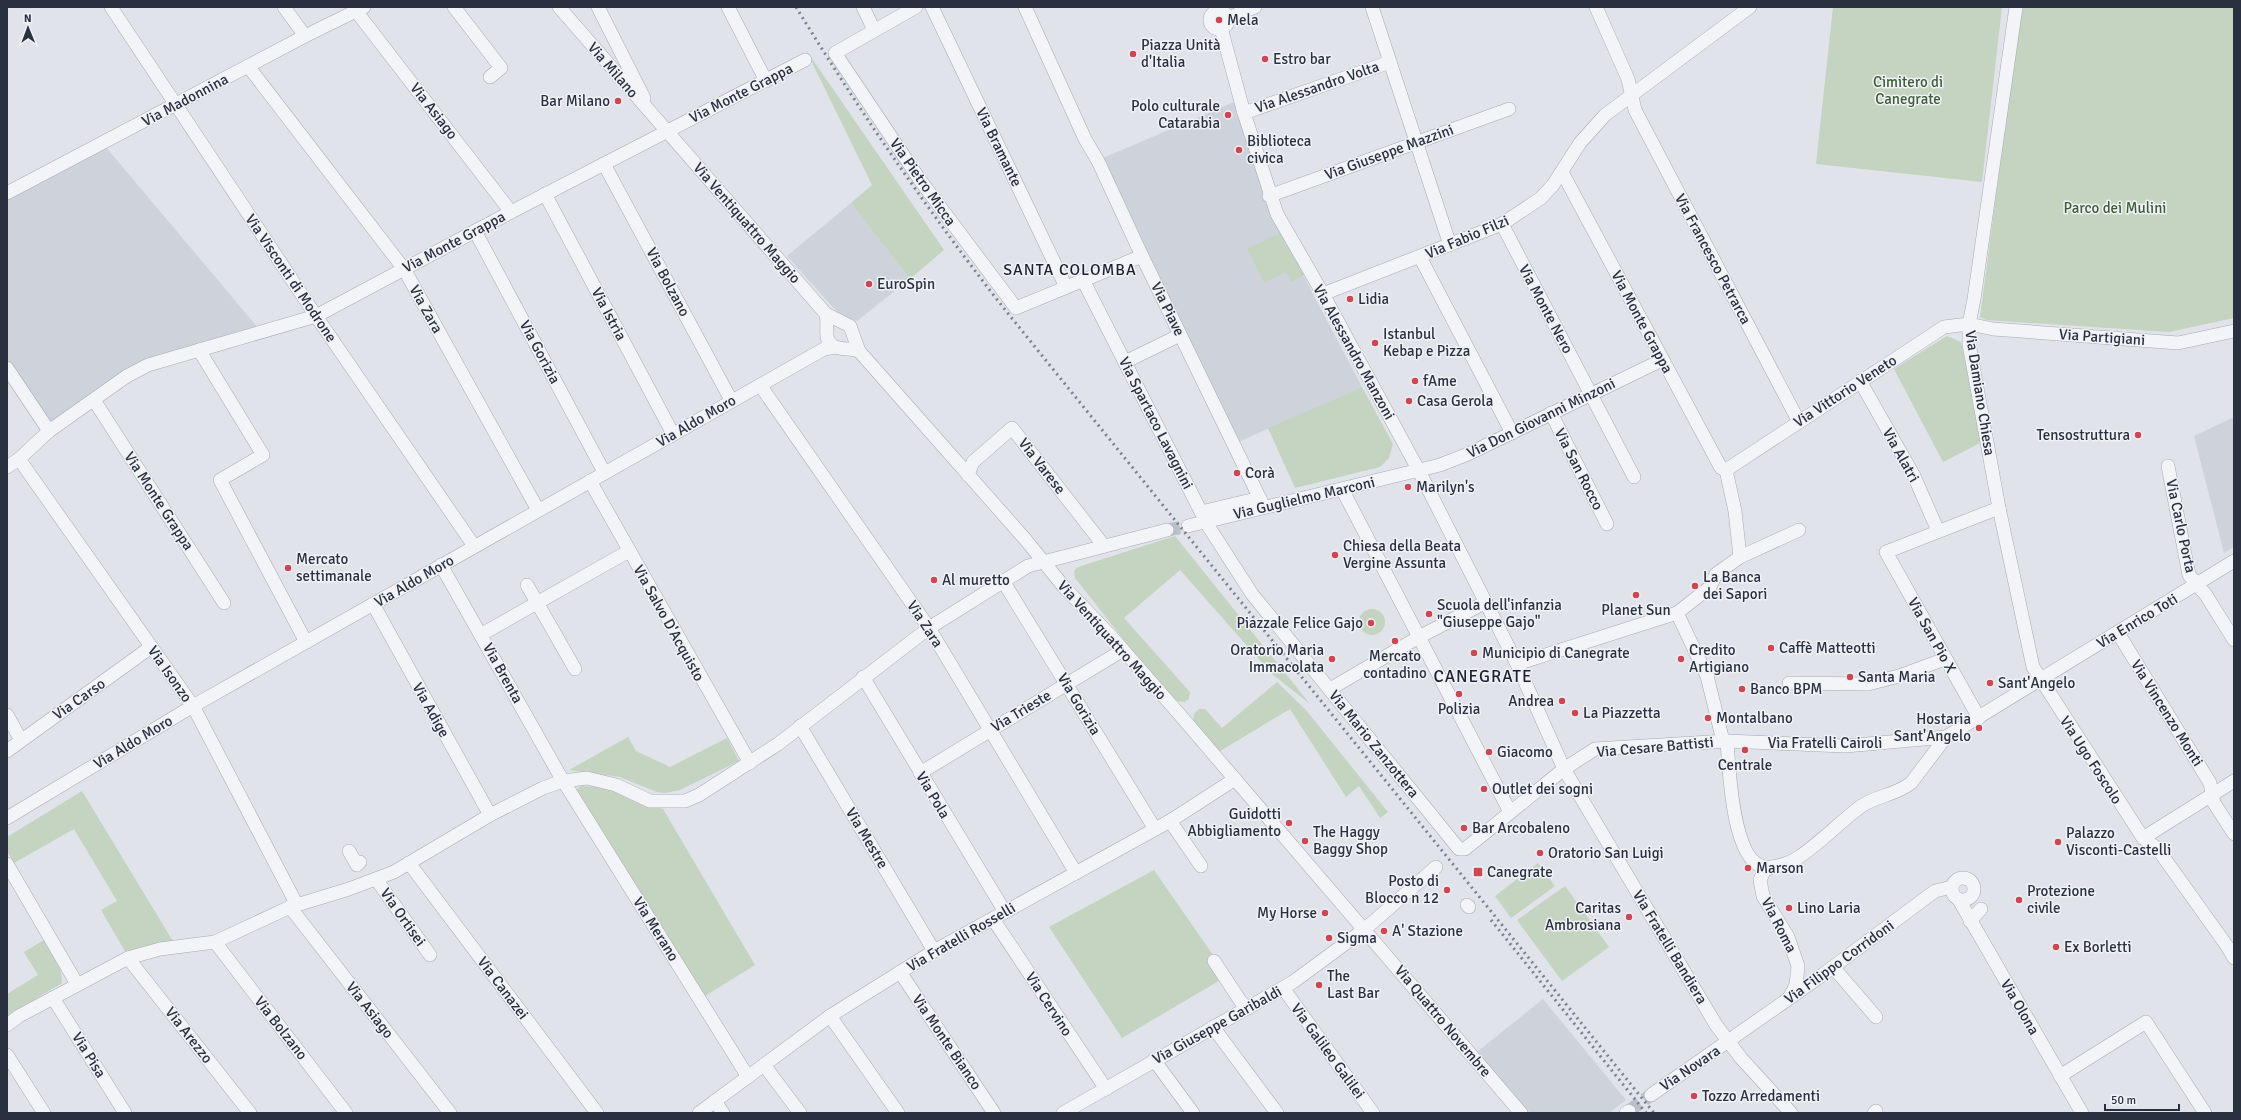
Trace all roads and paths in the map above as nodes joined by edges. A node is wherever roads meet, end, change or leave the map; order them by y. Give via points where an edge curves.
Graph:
1 (111, 7) edge
2 (284, 7) edge
3 (454, 7) edge
4 (559, 7) edge
5 (598, 7) edge
6 (728, 7) edge
7 (862, 7) edge
8 (916, 7) edge
9 (932, 7) edge
10 (1025, 7) edge
11 (1030, 7) edge
12 (1263, 7) edge
13 (1372, 7) edge
14 (1596, 7) edge
15 (1750, 7) edge
16 (2016, 7) edge
17 (360, 9) edge
18 (1251, 9) edge
19 (1220, 16) edge
20 (1032, 23) junction
21 (874, 30) junction
22 (305, 36) junction
23 (805, 60) dead end
24 (1390, 62) junction
25 (248, 66) junction
26 (490, 77) dead end
27 (766, 82) junction
28 (1632, 95) junction
29 (175, 106) junction
30 (1509, 109) dead end
31 (1244, 113) junction
32 (667, 131) junction
33 (1416, 142) junction
34 (604, 164) junction
35 (1562, 172) junction
36 (7, 193) edge
37 (545, 194) junction
38 (1269, 196) junction
39 (511, 212) junction
40 (1502, 224) junction
41 (475, 231) junction
42 (1450, 246) junction
43 (1142, 256) junction
44 (1420, 257) junction
45 (404, 269) junction
46 (1083, 280) junction
47 (1066, 287) junction
48 (1323, 294) junction
49 (826, 314) junction
50 (316, 316) junction
51 (844, 322) junction
52 (1969, 324) junction
53 (2234, 331) edge
54 (1180, 334) junction
55 (854, 336) junction
56 (832, 342) junction
57 (199, 350) junction
58 (859, 351) junction
59 (1662, 360) junction
60 (1125, 362) junction
61 (7, 368) edge
62 (1860, 381) junction
63 (760, 385) junction
64 (1591, 393) junction
65 (94, 400) junction
66 (731, 400) junction
67 (1551, 413) junction
68 (1799, 422) junction
69 (49, 431) junction
70 (1512, 433) junction
71 (673, 434) junction
72 (19, 459) junction
73 (2168, 466) dead end
74 (7, 467) edge
75 (964, 470) junction
76 (1726, 470) junction
77 (1419, 471) junction
78 (604, 472) junction
79 (1634, 477) dead end
80 (590, 481) junction
81 (1342, 489) junction
82 (1262, 503) junction
83 (1999, 508) junction
84 (538, 510) junction
85 (1205, 522) junction
86 (1607, 524) dead end
87 (1188, 526) tunnel mouth
88 (1167, 530) tunnel mouth
89 (1799, 530) dead end
90 (1938, 531) junction
91 (474, 546) junction
92 (1104, 546) junction
93 (629, 551) junction
94 (1740, 557) junction
95 (1043, 561) junction
96 (2234, 561) edge
97 (442, 565) junction
98 (1003, 581) junction
99 (2197, 584) junction
100 (527, 585) dead end
101 (1486, 602) junction
102 (224, 603) dead end
103 (537, 603) junction
104 (373, 604) junction
105 (1677, 614) junction
106 (929, 628) junction
107 (2118, 633) junction
108 (482, 634) junction
109 (1419, 637) junction
110 (2234, 640) edge
111 (306, 642) junction
112 (151, 648) junction
113 (1123, 650) junction
114 (1945, 659) junction
115 (1517, 664) junction
116 (575, 669) dead end
117 (863, 678) junction
118 (2040, 680) junction
119 (1789, 683) dead end
120 (1067, 684) junction
121 (1330, 689) junction
122 (193, 706) junction
123 (7, 715) edge
124 (1979, 718) junction
125 (800, 726) junction
126 (990, 730) junction
127 (21, 740) junction
128 (1725, 741) junction
129 (1939, 741) junction
130 (7, 751) edge
131 (750, 764) junction
132 (1564, 769) junction
133 (920, 773) junction
134 (1235, 779) junction
135 (563, 781) junction
136 (2234, 781) edge
137 (2212, 795) junction
138 (1510, 812) junction
139 (490, 815) junction
140 (7, 818) edge
141 (1170, 821) junction
142 (1155, 829) junction
143 (2234, 834) edge
144 (2143, 838) junction
145 (1459, 849) joint
146 (349, 851) dead end
147 (360, 862) dead end
148 (7, 864) edge
149 (409, 864) junction
150 (1201, 866) dead end
151 (1772, 866) junction
152 (1436, 867) dead end
153 (1076, 873) junction
154 (376, 879) junction
155 (1952, 887) junction
156 (1959, 900) junction
157 (294, 906) junction
158 (1981, 909) dead end
159 (1004, 912) junction
160 (993, 919) junction
161 (1970, 921) junction
162 (1365, 929) junction
163 (215, 942) junction
164 (934, 951) junction
165 (430, 955) dead end
166 (128, 958) junction
167 (2234, 958) edge
168 (1214, 961) dead end
169 (1798, 966) junction
170 (1829, 970) junction
171 (900, 972) junction
172 (77, 984) junction
173 (1283, 988) junction
174 (53, 998) junction
175 (1789, 998) junction
176 (1248, 1008) junction
177 (830, 1016) junction
178 (1876, 1017) dead end
179 (7, 1025) edge
180 (1213, 1027) junction
181 (1728, 1042) junction
182 (7, 1055) edge
183 (1154, 1060) junction
184 (764, 1065) junction
185 (2060, 1076) junction
186 (748, 1077) junction
187 (1106, 1089) junction
188 (1651, 1095) tunnel mouth
189 (714, 1101) junction
190 (1070, 1111) edge
191 (44, 1113) edge
192 (125, 1113) edge
193 (250, 1113) edge
194 (346, 1113) edge
195 (450, 1113) edge
196 (596, 1113) edge
197 (699, 1113) edge
198 (723, 1113) edge
199 (800, 1113) edge
200 (898, 1113) edge
201 (994, 1113) edge
202 (1193, 1113) edge
203 (1277, 1113) edge
204 (1373, 1113) edge
205 (1521, 1113) edge
206 (1791, 1113) edge
207 (2082, 1113) edge
208 (2204, 1113) edge

1 - 29 street, Via Visconti di Modrone
2 - 22 street
3 - 26 street via 501,68
4 - 32 street, Via Milano
5 - 32 street via 645,100 666,125
6 - 27 street
7 - 21 street
8 - 21 street
9 - 47 street, Via Bramante
10 - 20 street, Via Piave
11 - 20 street, Via Piave
12 - 18 street
13 - 24 street
14 - 28 street, Via Francesco Petrarca via 1628,79
15 - 28 street, Via Fabio Filzi
16 - 52 street, Via Damiano Chiesa
17 - 22 street, Via Madonnina
17 - 39 street, Via Asiago
18 - 19 street
19 - 31 street, Via Alessandro Manzoni
20 - 43 street, Via Piave
21 - 47 street, Via Pietro Micca via 835,53 920,180 1016,308
22 - 25 street, Via Madonnina
23 - 27 street, Via Monte Grappa
24 - 31 street, Via Alessandro Volta
24 - 33 street
25 - 29 street, Via Madonnina
25 - 45 street, Via Zara
27 - 32 street, Via Monte Grappa
28 - 35 street, Via Fabio Filzi via 1596,124 1580,143
28 - 68 street, Via Francesco Petrarca via 1635,110
29 - 36 street, Via Madonnina
29 - 50 street, Via Visconti di Modrone
30 - 33 street, Via Giuseppe Mazzini
31 - 38 street, Via Alessandro Manzoni
32 - 34 street, Via Monte Grappa
32 - 49 street, Via Ventiquattro Maggio
33 - 38 street, Via Giuseppe Mazzini
33 - 42 street
34 - 37 street, Via Monte Grappa
34 - 66 street, Via Bolzano
35 - 40 street, Via Fabio Filzi via 1541,198
35 - 59 street, Via Monte Grappa
37 - 39 street, Via Monte Grappa
37 - 71 street, Via Istria
38 - 48 street, Via Alessandro Manzoni
39 - 41 street, Via Monte Grappa
40 - 42 street, Via Fabio Filzi
40 - 64 street, Via Monte Nero
41 - 45 street, Via Monte Grappa
41 - 78 street, Via Gorizia
42 - 44 street, Via Fabio Filzi
43 - 46 street
43 - 54 street, Via Piave
44 - 48 street, Via Fabio Filzi
44 - 70 street
45 - 50 street, Via Monte Grappa
45 - 84 street, Via Zara
46 - 47 street
46 - 60 street, Via Spartaco Lavagnini
48 - 77 street, Via Alessandro Manzoni
49 - 51 street, Via Ventiquattro Maggio
49 - 56 street
50 - 57 street, Via Monte Grappa
50 - 91 street, Via Visconti di Modrone
51 - 55 street, Via Ventiquattro Maggio via 850,326
51 - 56 street via 836,322
52 - 53 street, Via Partigiani via 1993,329 2178,344
52 - 62 street, Via Vittorio Veneto via 1944,327
52 - 83 street, Via Damiano Chiesa via 1969,344
54 - 60 street
54 - 82 street, Via Piave
55 - 56 street via 851,342
55 - 58 street, Via Ventiquattro Maggio
56 - 58 street
56 - 63 street, Via Aldo Moro
57 - 65 street, Via Monte Grappa via 148,365 127,376
57 - 111 street via 263,455 220,480
58 - 75 street, Via Ventiquattro Maggio
59 - 64 street, Via Don Giovanni Minzoni
59 - 76 street, Via Monte Grappa via 1721,468
60 - 82 street, Via Spartaco Lavagnini via 1201,512
61 - 69 street
62 - 68 street, Via Vittorio Veneto
62 - 90 street, Via Alatri via 1914,476
63 - 66 street, Via Aldo Moro
63 - 106 street, Via Zara
64 - 67 street, Via Don Giovanni Minzoni
64 - 79 street, Via Monte Nero
65 - 69 street, Via Monte Grappa
65 - 102 street, Via Monte Grappa
66 - 71 street, Via Aldo Moro
67 - 70 street, Via Don Giovanni Minzoni
67 - 86 street, Via San Rocco
68 - 76 street, Via Vittorio Veneto
69 - 72 street, Via Monte Grappa
70 - 77 street, Via Don Giovanni Minzoni via 1468,454
71 - 78 street, Via Aldo Moro
72 - 74 street, Via Monte Grappa
72 - 112 street, Via Isonzo
73 - 99 street, Via Carlo Porta via 2188,575
75 - 92 street, Via Varese via 1012,428
75 - 95 street, Via Ventiquattro Maggio
76 - 94 street via 1735,511
77 - 81 street, Via Guglielmo Marconi
77 - 101 street, Via Alessandro Manzoni
78 - 80 street, Via Aldo Moro
80 - 84 street, Via Aldo Moro
80 - 93 street, Via Salvo D'Acquisto
81 - 82 street, Via Guglielmo Marconi
81 - 109 street
82 - 85 street, Via Guglielmo Marconi
83 - 90 street
83 - 118 street, Via Damiano Chiesa via 2033,667
84 - 91 street, Via Aldo Moro
85 - 87 street, Via Guglielmo Marconi
85 - 121 street, Via Mario Zanzottera via 1252,594
88 - 92 street
89 - 94 street
90 - 114 street, Via San Pio X via 1886,552
91 - 97 street, Via Aldo Moro
92 - 95 street
93 - 103 street
93 - 131 street, Via Salvo D'Acquisto
94 - 105 street via 1716,574 1710,587
95 - 98 street via 1028,566
95 - 113 street, Via Ventiquattro Maggio
96 - 99 street, Via Enrico Toti
97 - 104 street, Via Aldo Moro
97 - 108 street, Via Brenta
98 - 106 street
98 - 120 street, Via Gorizia
99 - 107 street, Via Enrico Toti
99 - 110 street, Via Carlo Porta
100 - 103 street
101 - 109 street
101 - 115 street, Via Alessandro Manzoni
103 - 108 street
103 - 116 street
104 - 111 street, Via Aldo Moro
104 - 139 street, Via Adige
105 - 115 street
105 - 128 street via 1707,676
106 - 117 street
106 - 126 street, Via Zara
107 - 118 street, Via Enrico Toti
107 - 137 street, Via Vincenzo Monti via 2210,783
108 - 135 street, Via Brenta
109 - 121 street
109 - 138 street
111 - 122 street, Via Aldo Moro
112 - 122 street, Via Isonzo
112 - 127 street, Via Carso
113 - 120 street, Via Trieste
113 - 134 street, Via Ventiquattro Maggio
114 - 119 street via 1900,676 1868,684
114 - 124 street, Via San Pio X
115 - 132 street, Via Fratelli Bandiera
117 - 125 street
117 - 133 street, Via Pola
118 - 124 street, Via Enrico Toti
118 - 144 street, Via Ugo Foscolo
120 - 126 street, Via Trieste
120 - 142 street, Via Gorizia
121 - 145 street, Via Mario Zanzottera
122 - 140 street, Via Aldo Moro
122 - 157 street, Via Isonzo
123 - 127 street
124 - 129 street, Via Enrico Toti
125 - 131 street
125 - 164 street, Via Mestre
126 - 133 street, Via Trieste
126 - 153 street, Via Zara
127 - 130 street, Via Carso
128 - 129 street, Via Fratelli Cairoli via 1845,746
128 - 132 street, Via Cesare Battisti via 1595,749
128 - 151 street via 1734,816 1753,860 1761,866
129 - 151 street via 1912,783 1862,806 1798,858
131 - 135 street via 685,801 650,801 604,781 587,778
132 - 138 street, Via Cesare Battisti
132 - 181 street, Via Fratelli Bandiera
133 - 159 street, Via Pola
134 - 141 street, Via Fratelli Rosselli
134 - 162 street, Via Ventiquattro Maggio
135 - 139 street via 531,792
135 - 186 street, Via Merano
136 - 137 street
137 - 143 street, Via Vincenzo Monti via 2214,803
137 - 144 street
138 - 145 street, Via Cesare Battisti via 1465,849
139 - 149 street
141 - 142 street, Via Fratelli Rosselli
141 - 150 street
142 - 153 street, Via Fratelli Rosselli
144 - 167 street, Via Ugo Foscolo via 2157,848
146 - 147 street via 356,864
148 - 172 street
149 - 154 street
149 - 196 street, Via Canazei
151 - 169 street, Via Roma via 1764,871 1760,880 1763,896 1788,938
152 - 162 street, Via Giuseppe Garibaldi
153 - 159 street, Via Fratelli Rosselli
154 - 157 street
154 - 165 street, Via Ortisei
155 - 156 street via 1952,894
155 - 156 street via 1958,879 1971,882 1974,889 1972,896 1966,900
155 - 170 street, Via Filippo Corridoni via 1935,890
156 - 161 street, Via Olona
157 - 163 street
157 - 195 street, Via Asiago
158 - 161 street
159 - 160 street, Via Fratelli Rosselli
160 - 164 street, Via Fratelli Rosselli
160 - 187 street, Via Cervino
161 - 185 street, Via Olona
162 - 173 street, Via Giuseppe Garibaldi
162 - 205 street, Via Quattro Novembre
163 - 166 street via 160,949
163 - 194 street, Via Bolzano
164 - 171 street, Via Fratelli Rosselli
166 - 172 street
166 - 193 street, Via Arezzo
168 - 176 street via 1241,1002
169 - 170 street, Via Roma via 1812,976
169 - 175 street, Via Roma via 1796,984
170 - 175 street, Via Filippo Corridoni
170 - 178 street
171 - 177 street, Via Fratelli Rosselli
171 - 201 street, Via Monte Bianco
172 - 174 street
173 - 176 street, Via Giuseppe Garibaldi
173 - 204 street, Via Galileo Galilei
174 - 179 street
174 - 192 street, Via Pisa
175 - 181 street, Via Filippo Corridoni
176 - 180 street, Via Giuseppe Garibaldi
177 - 184 street, Via Fratelli Rosselli
177 - 200 street
180 - 183 street, Via Giuseppe Garibaldi
180 - 203 street
181 - 188 street, Via Novara
181 - 206 street, Via Fratelli Bandiera
182 - 191 street
183 - 187 street, Via Giuseppe Garibaldi
183 - 202 street
184 - 186 street, Via Fratelli Rosselli
184 - 199 street
185 - 207 street, Via Olona
185 - 208 street via 2146,1022
186 - 189 street, Via Fratelli Rosselli
187 - 190 street, Via Giuseppe Garibaldi
189 - 197 street, Via Fratelli Rosselli
189 - 198 street

